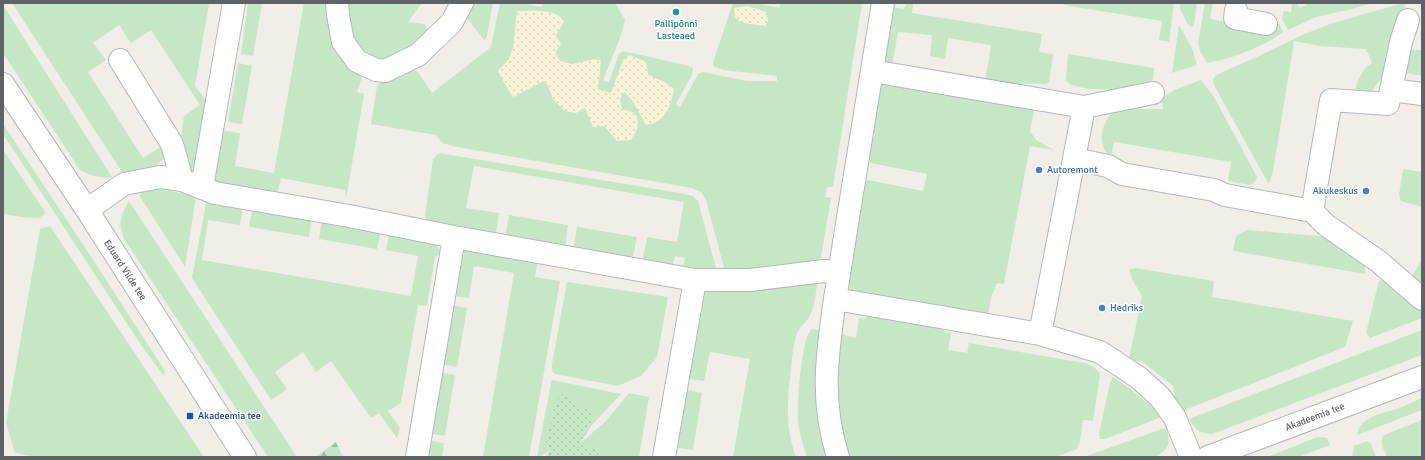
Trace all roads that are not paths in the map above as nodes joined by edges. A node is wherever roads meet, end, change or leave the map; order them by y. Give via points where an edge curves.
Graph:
1 (234, 3) edge
2 (337, 3) edge
3 (462, 3) edge
4 (883, 3) edge
5 (1236, 10) dead end
6 (1415, 15) edge
7 (1266, 24) dead end
8 (120, 60) dead end
9 (872, 71) junction
10 (3, 84) edge
11 (1391, 90) junction
12 (1153, 93) dead end
13 (1422, 94) edge
14 (1084, 107) junction
15 (1074, 159) junction
16 (192, 183) junction
17 (87, 210) junction
18 (1312, 211) junction
19 (454, 237) junction
20 (839, 272) junction
21 (695, 280) junction
22 (835, 299) junction
23 (1422, 299) edge
24 (1040, 334) junction
25 (1422, 377) edge
26 (245, 457) edge
27 (417, 457) edge
28 (664, 457) edge
29 (838, 457) edge
30 (1191, 457) edge
31 (1208, 457) edge

1 - 16 street
2 - 3 street via 343,42 357,61 376,70 385,71 418,55 452,22
4 - 9 street
5 - 7 street via 1235,18
6 - 11 street via 1401,42
8 - 16 street via 172,144
9 - 14 street
9 - 20 street
10 - 17 street, Eduard Vilde tee
11 - 13 street
11 - 18 street via 1388,104 1331,100
12 - 14 street
14 - 15 street
15 - 18 street via 1108,166 1122,174
15 - 24 street
16 - 17 street via 160,177 124,184
16 - 19 street via 215,193
17 - 26 street, Eduard Vilde tee
18 - 23 street via 1326,225 1378,261
19 - 21 street
19 - 27 street
20 - 21 street via 824,271 750,280
20 - 22 street
21 - 28 street
22 - 24 street
22 - 29 street via 826,385 830,425
24 - 30 street via 1100,352 1139,378 1160,397 1175,418
25 - 31 street, Akadeemia tee

